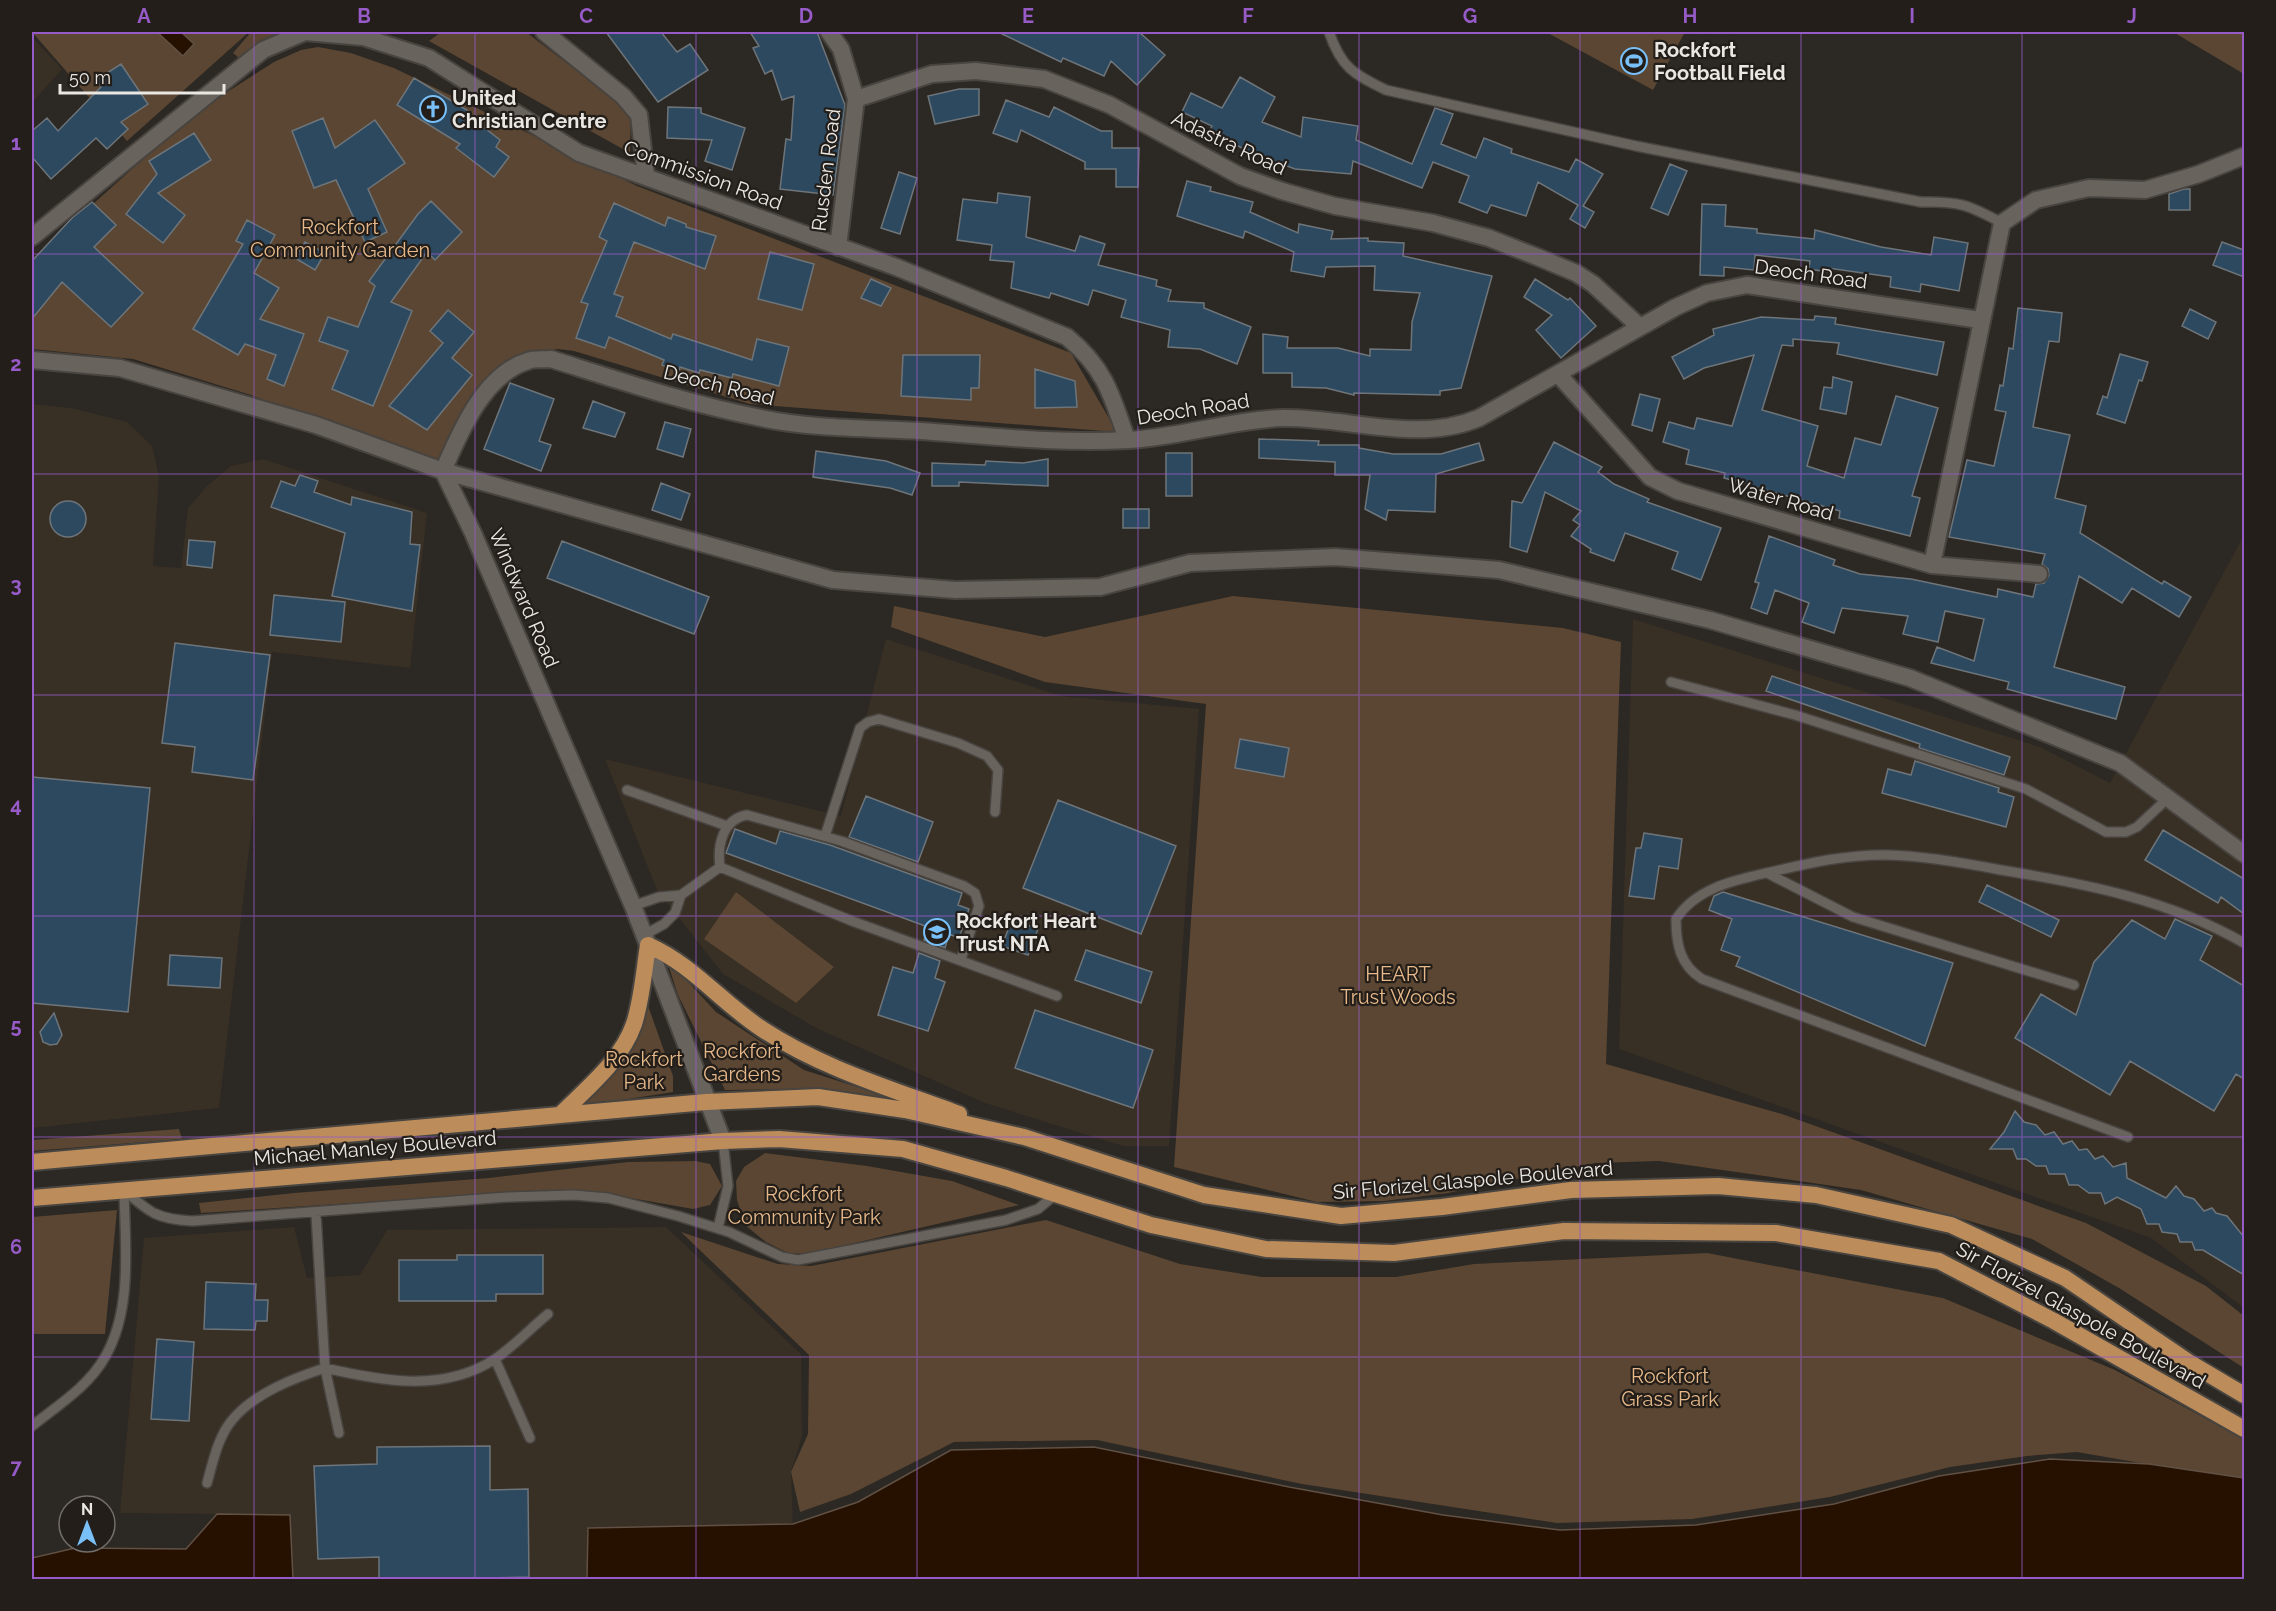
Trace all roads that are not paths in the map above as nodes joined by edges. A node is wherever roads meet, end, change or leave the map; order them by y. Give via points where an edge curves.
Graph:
1 (305, 32) edge
2 (544, 32) edge
3 (829, 32) edge
4 (1329, 32) edge
5 (856, 99) junction
6 (2244, 156) edge
7 (646, 176) junction
8 (2002, 223) junction
9 (32, 237) edge
10 (838, 247) junction
11 (1980, 320) junction
12 (1640, 327) junction
13 (32, 360) edge
14 (1558, 374) junction
15 (1127, 440) junction
16 (443, 471) junction
17 (1932, 565) junction
18 (2039, 574) dead end
19 (1671, 682) dead end
20 (627, 790) dead end
21 (2168, 798) junction
22 (995, 812) dead end
23 (727, 826) junction
24 (825, 837) junction
25 (2244, 854) edge
26 (720, 867) junction
27 (1767, 873) junction
28 (681, 894) junction
29 (633, 906) junction
30 (646, 940) junction
31 (2244, 943) edge
32 (961, 959) junction
33 (2074, 985) dead end
34 (1057, 996) dead end
35 (706, 1102) junction
36 (561, 1114) junction
37 (1024, 1137) junction
38 (2128, 1137) dead end
39 (723, 1141) junction
40 (32, 1162) edge
41 (124, 1190) junction
42 (1056, 1194) junction
43 (32, 1198) edge
44 (316, 1214) junction
45 (718, 1228) junction
46 (548, 1314) dead end
47 (495, 1359) junction
48 (325, 1368) junction
49 (2244, 1395) edge
50 (32, 1426) edge
51 (2244, 1429) edge
52 (339, 1433) dead end
53 (530, 1438) dead end
54 (207, 1483) dead end

1 - 7 street, Commission Road via 363,37 429,58 579,153
1 - 9 street, Commission Road via 263,50
2 - 7 street via 634,108 641,124
3 - 5 street, Rusden Road via 841,49
4 - 8 lane via 1342,63 1386,90 1702,160 1921,202 1953,201
5 - 10 street, Rusden Road
5 - 12 street, Adastra Road via 932,74 976,71 1044,79 1110,105 1240,176 1335,206 1433,223 1489,238 1540,258 1593,284
6 - 8 street via 2145,190 2089,188 2036,200
7 - 10 street, Commission Road
8 - 11 street
10 - 15 street, Commission Road via 1067,337 1088,354 1108,385
11 - 12 street, Deoch Road via 1747,285 1707,293
11 - 17 street
12 - 14 street, Deoch Road
13 - 16 street via 120,368 315,425
14 - 15 street, Deoch Road via 1455,428 1265,419
14 - 17 street, Water Road via 1650,477 1678,491
15 - 16 street, Deoch Road via 1002,437 764,419 703,406 551,359 529,360 505,372 472,409
16 - 21 street via 833,580 955,590 1100,587 1190,563 1335,557 1500,570 1710,620 1910,678 2120,763
16 - 29 street, Windward Road
17 - 18 street, Water Road
19 - 21 lane via 1795,715 2026,789 2106,832 2126,832 2137,827
20 - 23 lane
21 - 25 street
22 - 24 lane via 998,770 987,756 879,719 860,728
23 - 24 lane via 737,817 747,815
23 - 26 lane via 720,849
24 - 32 lane via 975,893 979,906
26 - 28 lane
26 - 32 lane via 852,921
27 - 31 lane via 1833,858 1878,856 1958,862 2134,895 2187,913
27 - 33 lane via 1853,917
27 - 38 lane via 1723,884 1684,907 1676,919 1676,934 1678,948 1691,972 1795,1015
28 - 29 lane
28 - 30 lane via 675,913
29 - 30 street, Windward Road
30 - 35 street, Windward Road
30 - 36 highway via 634,1023 623,1047
30 - 37 highway via 673,956 761,1029 819,1060
32 - 34 lane
35 - 36 highway, Michael Manley Boulevard
35 - 37 highway, Sir Florizel Glaspole Boulevard via 818,1097 905,1110
35 - 39 street, Windward Road
36 - 40 highway, Michael Manley Boulevard
37 - 49 highway, Sir Florizel Glaspole Boulevard via 1204,1195 1341,1216 1571,1190 1718,1186 1816,1196 1951,1225 2066,1278
39 - 41 highway, Michael Manley Boulevard
39 - 42 highway, Sir Florizel Glaspole Boulevard via 790,1139 903,1149
39 - 45 lane via 728,1186
41 - 43 highway, Michael Manley Boulevard
41 - 44 lane via 150,1213 172,1220 223,1221
41 - 50 lane via 125,1272 119,1322 111,1344 91,1377
42 - 45 lane via 1038,1209 1006,1221 798,1260 782,1257
42 - 51 highway, Sir Florizel Glaspole Boulevard via 1151,1225 1266,1249 1394,1253 1564,1231 1776,1233 1939,1261
44 - 45 lane via 507,1197 574,1196 608,1198
44 - 48 lane
46 - 47 lane
47 - 48 lane via 461,1375 436,1381 409,1382
47 - 53 lane
48 - 52 lane
48 - 54 lane via 286,1381 233,1418

